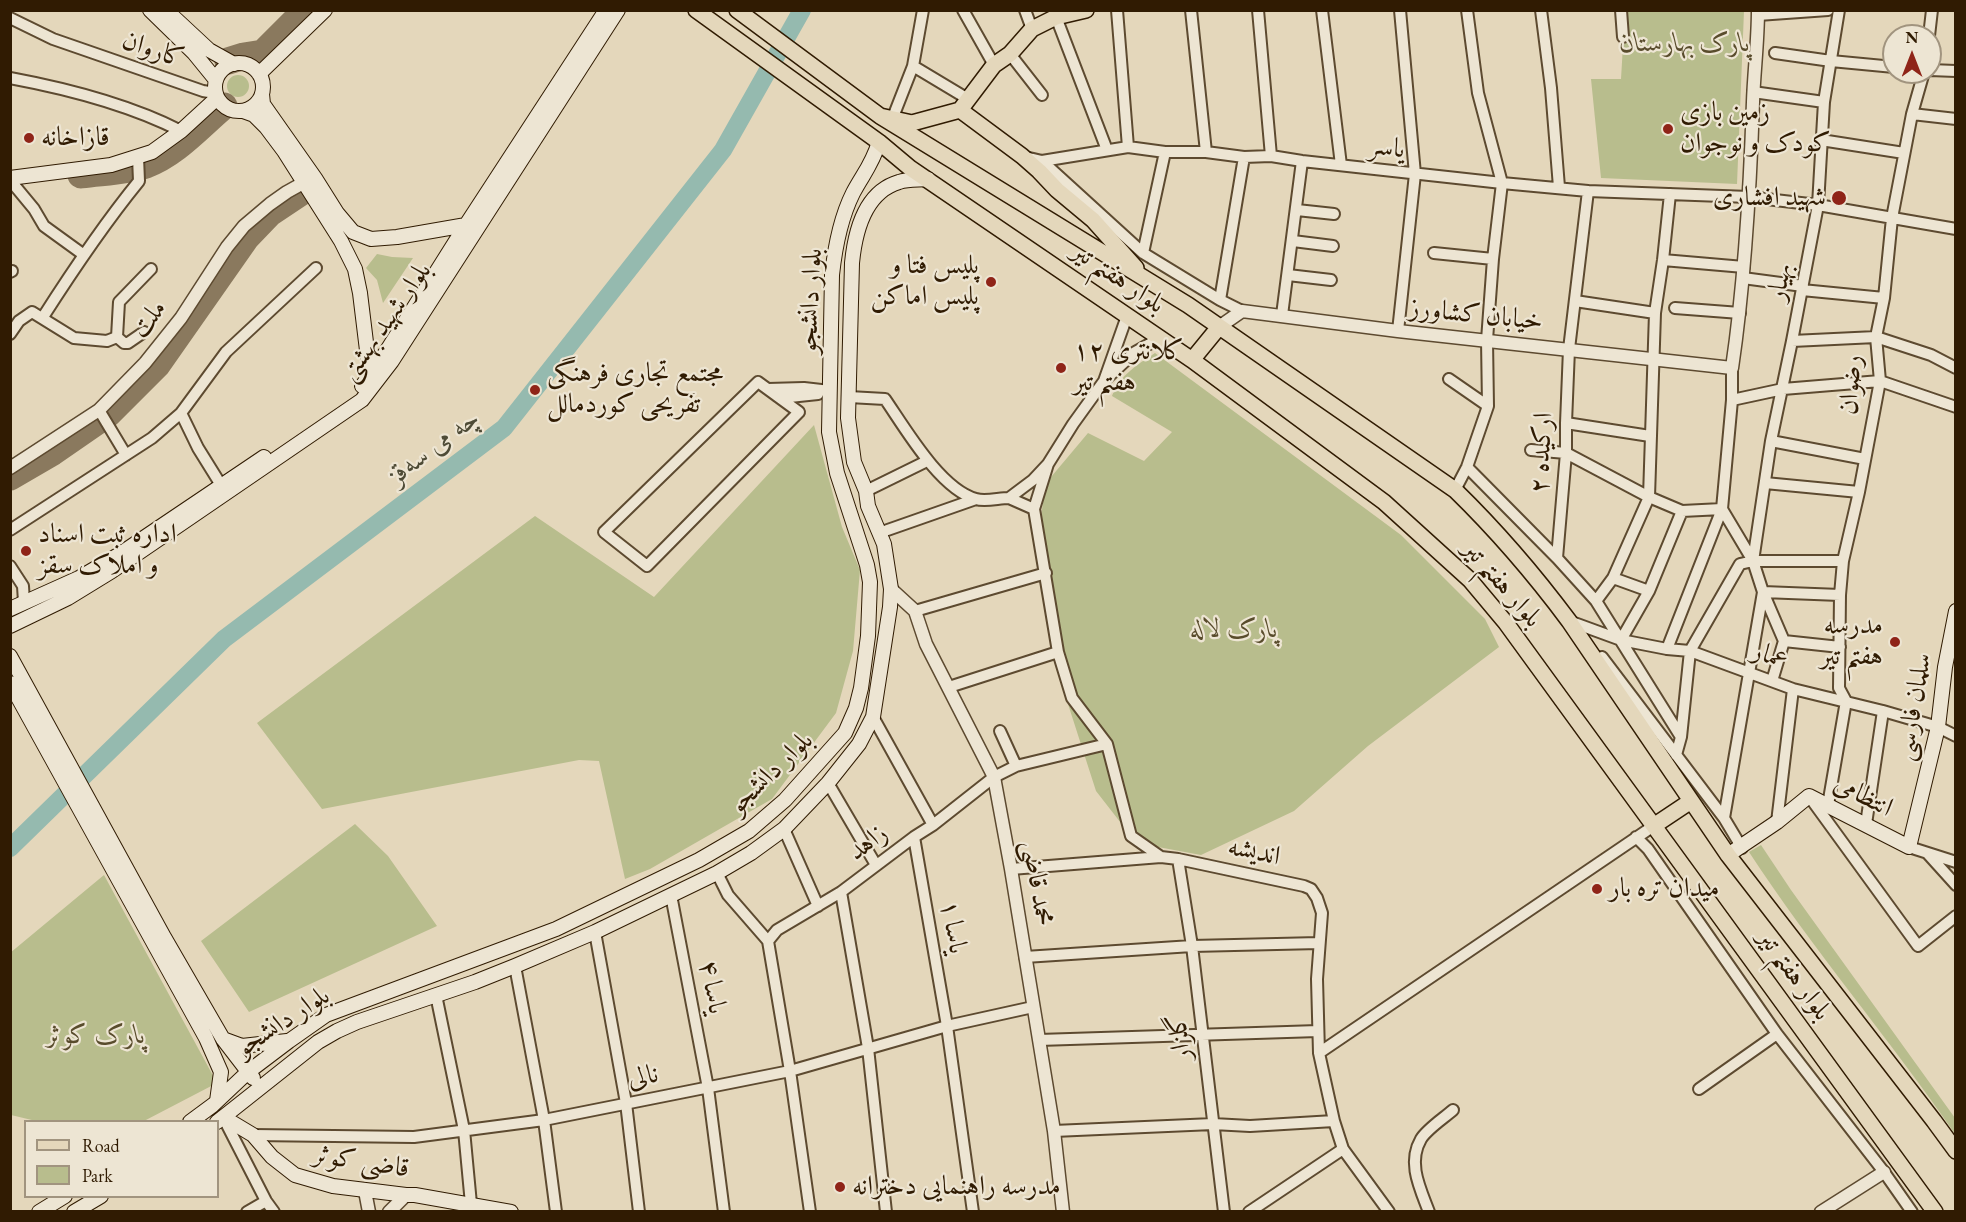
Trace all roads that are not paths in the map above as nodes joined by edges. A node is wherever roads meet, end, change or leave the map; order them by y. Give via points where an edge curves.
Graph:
1 (150, 10) edge
2 (166, 10) edge
3 (325, 10) edge
4 (606, 10) edge
5 (618, 10) edge
6 (696, 10) edge
7 (737, 10) edge
8 (923, 10) edge
9 (963, 10) edge
10 (1025, 10) edge
11 (1086, 10) edge
12 (1117, 10) edge
13 (1191, 10) edge
14 (1258, 10) edge
15 (1322, 10) edge
16 (1400, 10) edge
17 (1467, 10) edge
18 (1541, 10) edge
19 (1621, 10) edge
20 (1828, 10) edge
21 (1839, 10) edge
22 (1758, 13) edge
23 (1056, 17) junction
24 (10, 18) edge
25 (1032, 29) junction
26 (1623, 37) dead end
27 (1774, 52) dead end
28 (1010, 54) junction
29 (1831, 61) junction
30 (234, 64) junction
31 (994, 65) junction
32 (1882, 65) edge
33 (913, 66) junction
34 (259, 74) junction
35 (10, 78) edge
36 (1921, 84) edge
37 (216, 91) junction
38 (1753, 92) junction
39 (262, 94) junction
40 (1042, 95) dead end
41 (1824, 102) junction
42 (964, 104) junction
43 (243, 111) junction
44 (895, 112) dead end
45 (1912, 114) junction
46 (880, 116) junction
47 (1956, 119) edge
48 (181, 131) junction
49 (1821, 140) junction
50 (879, 142) junction
51 (1128, 147) junction
52 (1107, 150) junction
53 (1165, 152) junction
54 (1206, 152) junction
55 (1904, 153) junction
56 (1022, 156) junction
57 (1271, 156) junction
58 (138, 157) junction
59 (1244, 157) junction
60 (1042, 161) junction
61 (1302, 161) junction
62 (1341, 165) junction
63 (1415, 174) junction
64 (928, 178) junction
65 (10, 179) edge
66 (306, 182) junction
67 (1502, 183) junction
68 (1559, 187) junction
69 (1588, 190) junction
70 (1670, 194) junction
71 (1749, 197) junction
72 (1818, 205) junction
73 (1297, 210) junction
74 (1334, 214) dead end
75 (1893, 218) junction
76 (471, 228) junction
77 (1956, 229) edge
78 (1293, 241) junction
79 (1333, 246) dead end
80 (1143, 252) junction
81 (1434, 253) dead end
82 (84, 255) junction
83 (1493, 259) junction
84 (1663, 260) junction
85 (316, 268) dead end
86 (151, 269) dead end
87 (1744, 273) junction
88 (1288, 275) junction
89 (1331, 280) dead end
90 (1148, 282) junction
91 (1802, 288) junction
92 (1884, 298) junction
93 (1220, 300) junction
94 (1575, 301) junction
95 (1675, 308) dead end
96 (1242, 311) junction
97 (1655, 313) junction
98 (1740, 313) junction
99 (1282, 315) junction
100 (1127, 316) junction
101 (43, 317) junction
102 (15, 318) edge
103 (1219, 327) junction
104 (1398, 331) junction
105 (144, 332) dead end
106 (10, 334) edge
107 (117, 337) junction
108 (1876, 337) junction
109 (1160, 338) junction
110 (1488, 340) junction
111 (1792, 341) junction
112 (1569, 350) junction
113 (1192, 360) junction
114 (1654, 361) junction
115 (1732, 368) junction
116 (1956, 368) edge
117 (373, 378) junction
118 (1449, 379) dead end
119 (1104, 381) junction
120 (1880, 381) junction
121 (767, 389) junction
122 (1783, 389) junction
123 (830, 394) junction
124 (849, 397) junction
125 (780, 398) junction
126 (1732, 400) junction
127 (1488, 406) junction
128 (1956, 407) edge
129 (99, 410) junction
130 (181, 413) junction
131 (1566, 423) junction
132 (1650, 436) junction
133 (1771, 441) junction
134 (1531, 450) dead end
135 (1566, 453) junction
136 (126, 455) junction
137 (1865, 459) junction
138 (927, 461) junction
139 (1048, 464) junction
140 (1467, 466) junction
141 (10, 468) edge
142 (1765, 483) junction
143 (221, 485) junction
144 (1455, 490) junction
145 (866, 491) junction
146 (1859, 492) junction
147 (1649, 497) junction
148 (1009, 498) junction
149 (976, 500) junction
150 (1034, 509) junction
151 (1722, 509) junction
152 (1682, 511) junction
153 (10, 530) edge
154 (879, 533) junction
155 (1557, 558) junction
156 (1753, 561) junction
157 (1843, 561) junction
158 (10, 567) edge
159 (1046, 573) junction
160 (1613, 578) junction
161 (891, 589) junction
162 (1649, 591) junction
163 (1763, 592) junction
164 (1840, 595) junction
165 (1596, 601) junction
166 (24, 602) junction
167 (10, 609) edge
168 (915, 611) junction
169 (1955, 617) edge
170 (1573, 623) junction
171 (10, 626) edge
172 (1621, 640) junction
173 (1784, 641) junction
174 (1840, 647) junction
175 (1667, 649) junction
176 (1690, 651) junction
177 (1058, 652) junction
178 (13, 660) edge
179 (1950, 668) edge
180 (1748, 673) junction
181 (1772, 681) junction
182 (10, 684) edge
183 (949, 687) junction
184 (1793, 689) junction
185 (1846, 701) junction
186 (1883, 711) junction
187 (873, 717) junction
188 (1938, 728) junction
189 (1000, 731) dead end
190 (1956, 736) edge
191 (1681, 737) junction
192 (1107, 744) junction
193 (1676, 755) junction
194 (1016, 766) junction
195 (994, 777) junction
196 (828, 783) junction
197 (1809, 796) junction
198 (1691, 801) junction
199 (1828, 805) junction
200 (1724, 818) junction
201 (1778, 822) junction
202 (1866, 824) junction
203 (933, 825) junction
204 (1655, 825) junction
205 (783, 829) junction
206 (914, 837) junction
207 (1636, 837) junction
208 (1909, 847) junction
209 (1956, 848) edge
210 (1735, 852) junction
211 (1927, 854) junction
212 (1161, 857) junction
213 (1178, 859) junction
214 (1954, 862) edge
215 (876, 865) junction
216 (1011, 869) junction
217 (717, 873) junction
218 (1956, 885) edge
219 (841, 892) junction
220 (671, 895) junction
221 (818, 906) junction
222 (1956, 916) edge
223 (556, 929) junction
224 (596, 932) junction
225 (158, 940) junction
226 (768, 941) junction
227 (1319, 944) junction
228 (562, 946) junction
229 (1192, 946) junction
230 (1025, 957) junction
231 (515, 966) junction
232 (432, 976) junction
233 (436, 995) junction
234 (1033, 1007) junction
235 (947, 1026) junction
236 (1318, 1030) junction
237 (1203, 1034) junction
238 (1777, 1034) junction
239 (223, 1040) junction
240 (1038, 1040) junction
241 (289, 1041) junction
242 (867, 1048) junction
243 (1319, 1053) junction
244 (790, 1071) junction
245 (248, 1072) junction
246 (260, 1087) junction
247 (708, 1088) junction
248 (1700, 1089) dead end
249 (217, 1101) junction
250 (626, 1103) junction
251 (1453, 1110) dead end
252 (220, 1119) edge
253 (193, 1120) edge
254 (544, 1120) junction
255 (1334, 1121) junction
256 (1213, 1124) junction
257 (464, 1130) junction
258 (1054, 1131) junction
259 (253, 1135) junction
260 (1343, 1149) junction
261 (1956, 1151) edge
262 (1884, 1172) junction
263 (365, 1191) junction
264 (406, 1196) junction
265 (63, 1198) edge
266 (99, 1198) edge
267 (266, 1200) junction
268 (471, 1204) junction
269 (76, 1211) edge
270 (1250, 1211) edge
271 (39, 1212) edge
272 (247, 1212) edge
273 (274, 1212) edge
274 (369, 1212) edge
275 (389, 1212) edge
276 (511, 1212) edge
277 (556, 1212) edge
278 (639, 1212) edge
279 (724, 1212) edge
280 (810, 1212) edge
281 (886, 1212) edge
282 (973, 1212) edge
283 (1063, 1212) edge
284 (1224, 1212) edge
285 (1238, 1212) edge
286 (1389, 1212) edge
287 (1429, 1212) edge
288 (1821, 1212) edge
289 (1912, 1212) edge
290 (1935, 1212) edge

1 - 37 main road via 194,53
2 - 30 main road via 208,50
3 - 34 main road
4 - 76 main road, بلوار شهید بهشتی
5 - 76 main road, بلوار شهید بهشتی
6 - 50 main road, بلوار هفتم تیر
7 - 46 main road, بلوار هفتم تیر
8 - 33 street
9 - 31 street
10 - 25 street
11 - 23 main road
12 - 51 street
13 - 54 street
14 - 57 street
15 - 62 street
16 - 63 street
17 - 67 street via 1478,93
18 - 68 street
19 - 26 street
20 - 22 street
21 - 29 street, بهیار
22 - 38 street
23 - 25 main road
23 - 52 street
24 - 37 street, کاروان via 53,39 203,91
25 - 28 main road
27 - 29 street
28 - 31 main road
28 - 40 street
29 - 32 street
29 - 41 street, بهیار
30 - 34 main road via 246,64
30 - 37 main road via 224,68
31 - 42 main road
33 - 42 street
33 - 44 street
34 - 39 main road
35 - 48 street via 99,99
36 - 45 street, رضوان
37 - 43 main road via 230,109
37 - 48 main road
38 - 41 street
38 - 71 street
39 - 43 main road via 253,107
39 - 76 main road via 263,104 353,232 371,239
41 - 49 street, بهیار
42 - 46 main road via 912,123
42 - 56 main road
43 - 66 main road via 266,127
45 - 47 street
45 - 55 street, رضوان
46 - 90 main road, بلوار هفتم تیر
48 - 58 main road
49 - 55 street
49 - 72 street, بهیار
50 - 64 main road, بلوار هفتم تیر
50 - 123 main road, بلوار دانشجو via 874,159 853,193 834,252
51 - 52 street, یاسر
51 - 53 street, یاسر
52 - 60 street, یاسر
53 - 54 street, یاسر
53 - 80 street
54 - 59 street, یاسر
55 - 75 street, رضوان
56 - 60 street, یاسر
56 - 90 main road via 1093,220
57 - 59 street, یاسر
57 - 61 street, یاسر
58 - 65 main road via 111,165
58 - 82 street via 139,181
59 - 93 street
60 - 80 street
61 - 62 street, یاسر
61 - 73 street
62 - 63 street, یاسر
63 - 67 street, یاسر
63 - 104 street
64 - 100 main road, بلوار هفتم تیر
64 - 124 main road, بلوار دانشجو via 899,182 876,195 859,224 852,263
65 - 82 street via 44,226
66 - 117 main road via 355,269
66 - 129 street, ملت via 244,226 174,327
67 - 68 street, یاسر
67 - 83 street
68 - 69 street, یاسر
69 - 70 street, یاسر
69 - 94 street, ارکیده ۲
70 - 71 street, یاسر
70 - 84 street
71 - 72 street, یاسر
71 - 87 street
72 - 75 street, یاسر
72 - 91 street, بهیار
73 - 74 street
73 - 78 street
75 - 77 street, یاسر
75 - 92 street, رضوان
76 - 117 main road, بلوار شهید بهشتی via 386,352
78 - 79 street
78 - 88 street
80 - 93 street
81 - 83 street
82 - 101 street
83 - 110 street
84 - 87 street
84 - 97 street
85 - 130 street via 226,352
86 - 107 street via 119,302
87 - 91 street
87 - 98 street
88 - 89 street
88 - 99 street
90 - 103 main road, بلوار هفتم تیر
91 - 92 street
91 - 111 street, بهیار
92 - 108 street, رضوان
93 - 96 street
94 - 97 street
94 - 112 street, ارکیده ۲
95 - 98 street
96 - 99 street, خیابان کشاورز
96 - 103 street
97 - 114 street
98 - 115 street
99 - 104 street, خیابان کشاورز
100 - 109 main road, بلوار هفتم تیر
100 - 119 street
101 - 102 street via 32,312
101 - 107 street via 74,338 107,341
102 - 106 street
103 - 113 main road
103 - 144 main road, بلوار هفتم تیر
104 - 110 street, خیابان کشاورز
105 - 107 street via 128,344
108 - 111 street
108 - 116 street via 1931,355
108 - 120 street, رضوان
109 - 113 main road, بلوار هفتم تیر
109 - 119 street via 1135,352
110 - 112 street, خیابان کشاورز
110 - 127 street
111 - 122 street, بهیار
112 - 114 street, خیابان کشاورز
112 - 131 street, ارکیده ۲
113 - 204 main road, بلوار هفتم تیر via 1384,502 1470,580
114 - 115 street, خیابان کشاورز
114 - 132 street
115 - 126 street
117 - 143 main road, بلوار شهید بهشتی via 318,422
117 - 171 main road, بلوار شهید بهشتی via 362,400 112,571
118 - 127 street
119 - 139 street
120 - 122 street
120 - 128 street
120 - 137 street, رضوان
121 - 123 street via 804,388
121 - 125 street
121 - 125 street via 758,382 604,532 647,566 799,412
122 - 126 street
122 - 133 street, بهیار
123 - 124 main road
123 - 125 street
123 - 223 main road, بلوار دانشجو via 832,452 870,582 861,688 844,733 785,800 749,831 699,860
124 - 138 street via 885,399
124 - 145 main road, بلوار دانشجو via 850,440
126 - 151 street
127 - 140 street
129 - 136 street
129 - 141 street, ملت
130 - 136 street
130 - 143 street
131 - 132 street
131 - 135 street, ارکیده ۲
132 - 147 street
133 - 137 street
133 - 142 street, بهیار
134 - 135 street
135 - 147 street
135 - 155 street, ارکیده ۲
136 - 153 street
137 - 146 street, رضوان
138 - 145 street
138 - 149 street via 957,489
139 - 148 street
139 - 150 street
140 - 144 street
140 - 155 street
142 - 146 street
142 - 156 street, بهیار
143 - 166 main road, بلوار شهید بهشتی via 90,572
144 - 170 main road, بلوار هفتم تیر via 1484,518
145 - 154 main road, بلوار دانشجو
146 - 157 street, رضوان
147 - 152 street
147 - 160 street
148 - 149 street
148 - 150 street
149 - 154 street
150 - 159 street, اندیشه
151 - 152 street
151 - 156 street
151 - 175 street
152 - 162 street
154 - 161 main road, بلوار دانشجو
155 - 165 street
156 - 157 street
156 - 163 street
156 - 176 street via 1740,564
157 - 164 street, رضوان
158 - 166 street via 23,586
159 - 168 street
159 - 177 street, اندیشه
160 - 162 street
160 - 165 street
161 - 168 street, محمد قاضی
161 - 187 main road, بلوار دانشجو
162 - 172 street
163 - 164 street
163 - 173 street
163 - 180 street
164 - 174 street, رضوان
165 - 172 street
166 - 167 main road, بلوار شهید بهشتی
168 - 183 street, محمد قاضی via 926,644
169 - 179 main road, سلمان فارسی
170 - 172 street, عمار
170 - 193 street
170 - 198 main road, بلوار هفتم تیر
172 - 175 street, عمار
172 - 191 street
173 - 174 street
173 - 181 street
174 - 185 street, رضوان via 1839,688
175 - 176 street, عمار
176 - 180 street, عمار
176 - 191 street
177 - 183 street
177 - 192 street, اندیشه via 1072,698
178 - 225 main road
179 - 188 main road, سلمان فارسی
180 - 181 street, عمار
180 - 200 street
181 - 184 street, عمار
182 - 225 main road
183 - 195 street, محمد قاضی
184 - 185 street, عمار
184 - 201 street
185 - 186 street, عمار
185 - 199 street
186 - 188 street, عمار
186 - 202 street
187 - 196 main road, بلوار دانشجو via 859,744
187 - 203 street
188 - 190 street, عمار
188 - 208 main road, سلمان فارسی
189 - 194 street
191 - 193 street
192 - 194 street, زاهد
192 - 212 street, اندیشه via 1131,836
193 - 200 street
194 - 195 street, زاهد
195 - 203 street, زاهد
195 - 216 street, محمد قاضی
196 - 205 main road, بلوار دانشجو
196 - 215 street
197 - 199 main road, انتظامی
197 - 201 main road, انتظامی
197 - 222 street via 1918,946
198 - 204 main road
198 - 210 main road, بلوار هفتم تیر
199 - 202 main road, انتظامی
200 - 210 street
201 - 210 main road, انتظامی
202 - 208 main road, انتظامی
203 - 206 street, زاهد
204 - 207 street
204 - 290 main road, بلوار هفتم تیر
205 - 217 main road, بلوار دانشجو
205 - 221 street
206 - 215 street, زاهد
206 - 235 street, یاسا ۱
207 - 238 street
207 - 243 street
208 - 211 street, انتظامی
209 - 214 street
210 - 261 main road, بلوار هفتم تیر
211 - 214 street, انتظامی
211 - 218 street
212 - 213 street, اندیشه
212 - 216 street
213 - 227 street, اندیشه via 1311,889 1322,913
213 - 229 street, گلزار
215 - 219 street, زاهد
216 - 230 street, محمد قاضی
217 - 220 main road, بلوار دانشجو
217 - 226 street via 728,895
219 - 221 street, زاهد
219 - 242 street
220 - 224 main road, بلوار دانشجو
220 - 247 street, یاسا ۴
221 - 226 street, زاهد via 777,930
223 - 228 main road
223 - 232 main road, بلوار دانشجو
224 - 228 main road, بلوار دانشجو
224 - 250 street
225 - 239 main road
225 - 249 main road via 221,1072
226 - 244 street
227 - 229 street
227 - 236 street, اندیشه
228 - 231 main road, بلوار دانشجو
229 - 230 street
229 - 237 street, گلزار
230 - 234 street, محمد قاضی
231 - 233 main road, بلوار دانشجو
231 - 254 street
232 - 233 main road
232 - 241 main road, بلوار دانشجو via 327,1015
233 - 246 main road, بلوار دانشجو via 337,1031
233 - 257 street
234 - 235 street, نالی
234 - 240 street, محمد قاضی
235 - 242 street, نالی
235 - 282 street, یاسا ۱
236 - 237 street
236 - 243 street, اندیشه
237 - 240 street
237 - 256 street, گلزار
238 - 248 street
238 - 262 street
239 - 241 main road via 242,1046
239 - 245 main road
240 - 258 street, محمد قاضی
241 - 245 main road, بلوار دانشجو
242 - 244 street, نالی
242 - 281 street
243 - 255 street, اندیشه
244 - 247 street, نالی
244 - 280 street
245 - 246 main road
245 - 249 main road, بلوار دانشجو
246 - 252 main road, بلوار دانشجو
247 - 250 street, نالی
247 - 279 street, یاسا ۴
249 - 253 main road, بلوار دانشجو
250 - 254 street, نالی
250 - 278 street
251 - 287 street via 1422,1138 1415,1156 1415,1177
252 - 259 main road, قاضی کوثر
252 - 267 street
254 - 257 street, نالی
254 - 277 street
255 - 256 street
255 - 260 street, اندیشه
256 - 258 street
256 - 284 street, گلزار
257 - 259 street, نالی via 414,1137
257 - 268 street
258 - 283 street, محمد قاضی
259 - 263 main road, قاضی کوثر via 295,1175
260 - 270 street
260 - 286 street, اندیشه
262 - 288 street
262 - 289 street
263 - 264 main road, قاضی کوثر
263 - 274 street
264 - 268 main road, قاضی کوثر
264 - 275 street
265 - 271 main road
266 - 269 main road
267 - 272 street
267 - 273 street
268 - 276 main road, قاضی کوثر
270 - 285 street

